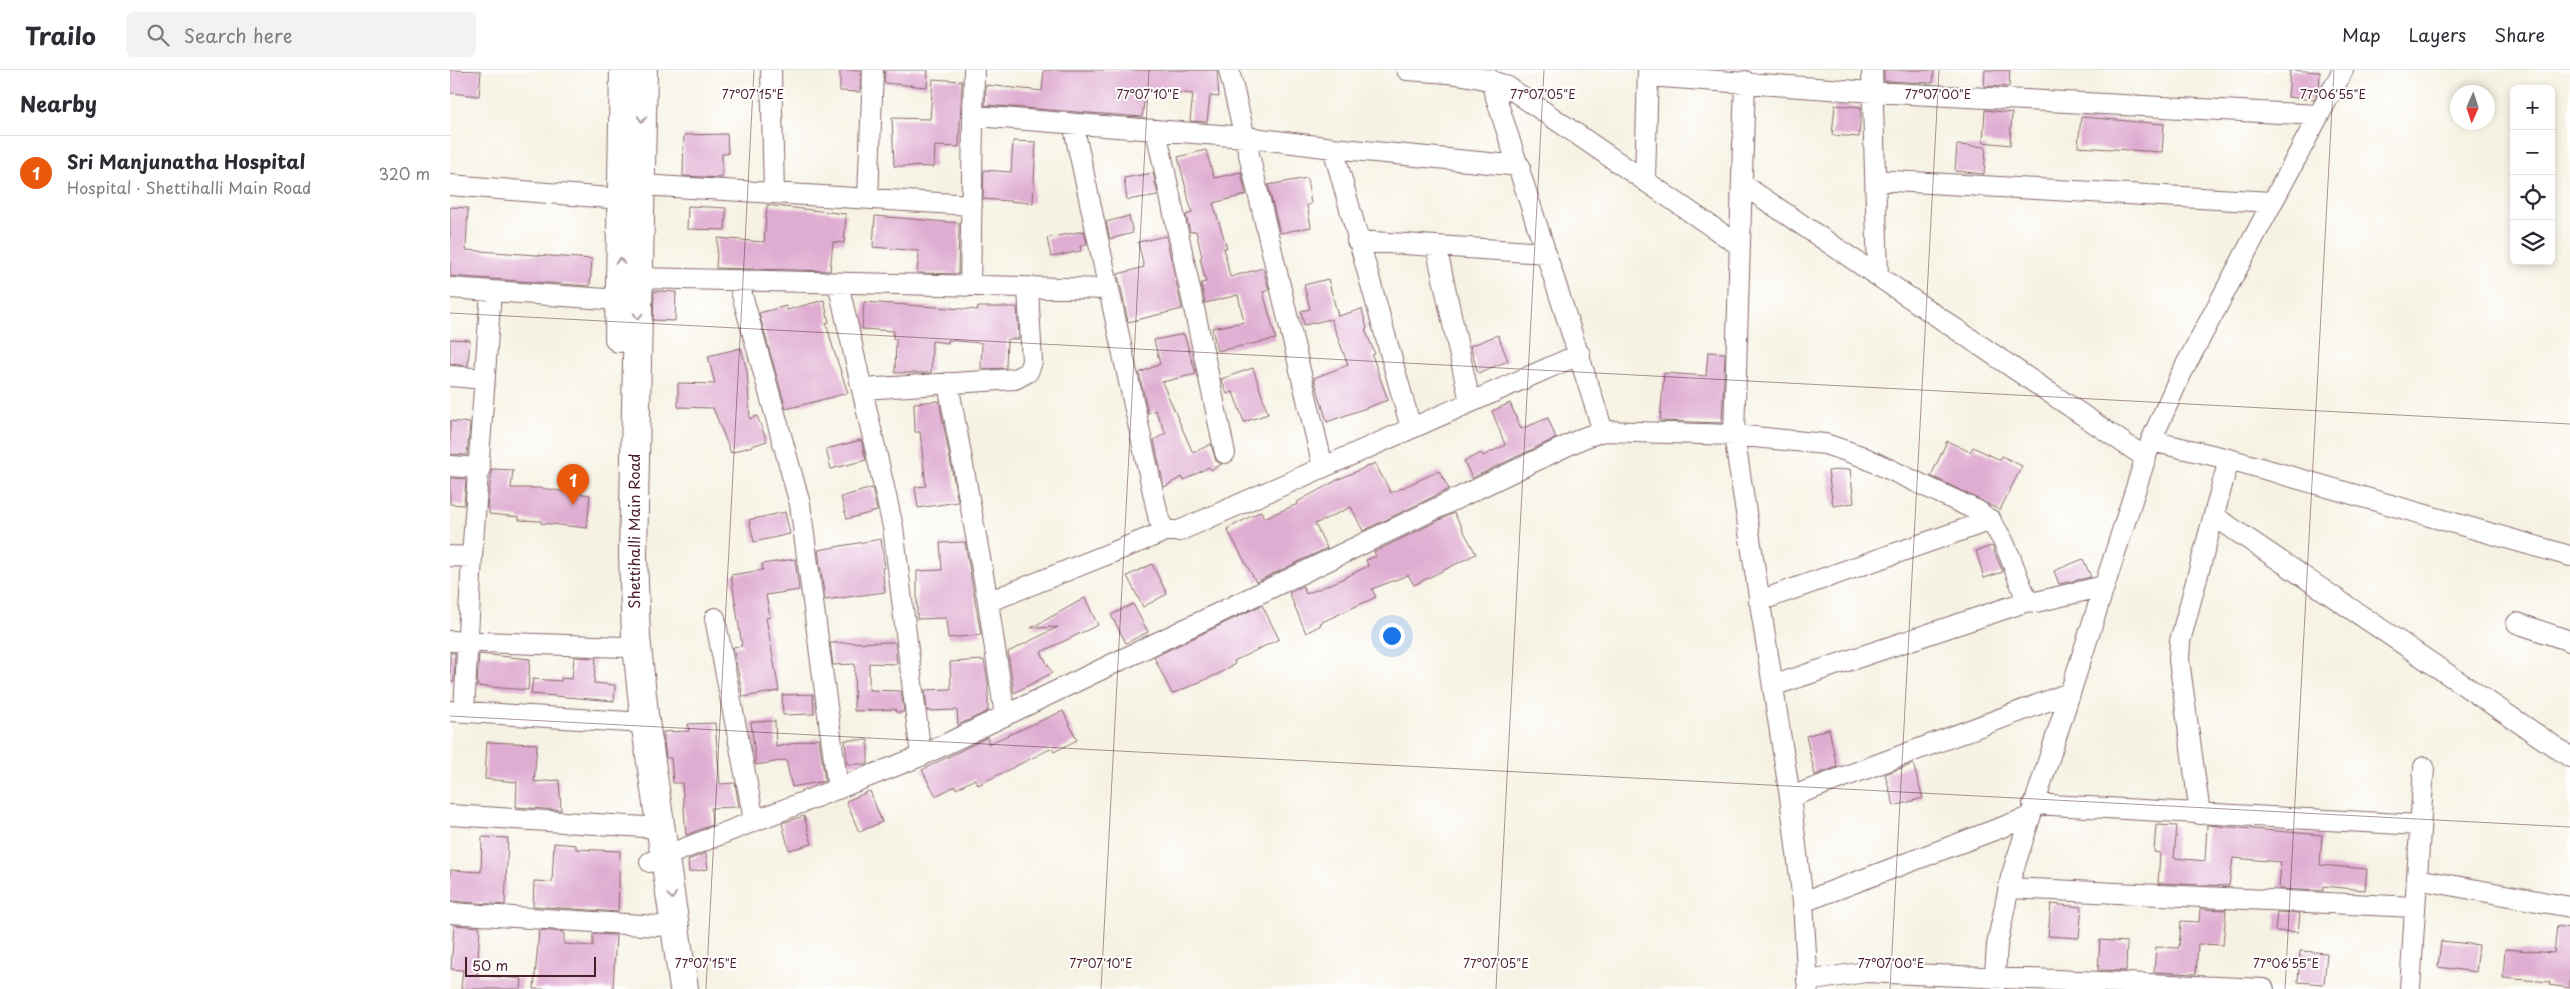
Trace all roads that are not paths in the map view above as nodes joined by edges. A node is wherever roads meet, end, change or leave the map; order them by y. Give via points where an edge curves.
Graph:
1 (624, 70) edge
2 (643, 70) edge
3 (770, 70) edge
4 (873, 70) edge
5 (974, 70) edge
6 (1229, 70) edge
7 (1407, 70) edge
8 (1872, 70) edge
9 (2343, 70) edge
10 (1648, 73) edge
11 (1490, 79) junction
12 (1746, 81) junction
13 (1872, 92) junction
14 (2319, 115) junction
15 (975, 116) junction
16 (1073, 124) junction
17 (1156, 130) junction
18 (1245, 137) junction
19 (1333, 148) junction
20 (1520, 166) junction
21 (1645, 180) junction
22 (1875, 180) junction
23 (1742, 184) junction
24 (450, 185) edge
25 (631, 192) junction
26 (774, 192) junction
27 (868, 198) junction
28 (2272, 202) junction
29 (972, 205) junction
30 (1357, 242) junction
31 (1436, 246) junction
32 (1740, 246) junction
33 (1546, 252) junction
34 (1878, 276) junction
35 (639, 278) junction
36 (738, 280) junction
37 (838, 282) junction
38 (970, 286) junction
39 (450, 288) edge
40 (1028, 288) junction
41 (1108, 289) junction
42 (491, 291) junction
43 (620, 300) junction
44 (1580, 354) junction
45 (450, 376) edge
46 (485, 379) junction
47 (948, 383) junction
48 (863, 389) junction
49 (1470, 402) junction
50 (1411, 428) junction
51 (1603, 431) junction
52 (1734, 435) junction
53 (2149, 449) junction
54 (1226, 453) dead end
55 (2229, 459) junction
56 (450, 466) edge
57 (1323, 467) junction
58 (480, 468) junction
59 (2214, 516) junction
60 (1991, 520) junction
61 (1166, 531) junction
62 (450, 556) edge
63 (2570, 556) edge
64 (472, 558) junction
65 (2104, 586) junction
66 (1759, 601) junction
67 (2028, 601) junction
68 (988, 602) junction
69 (715, 618) dead end
70 (2517, 623) dead end
71 (459, 641) edge
72 (2570, 641) edge
73 (624, 647) junction
74 (1775, 685) junction
75 (2069, 693) junction
76 (457, 712) edge
77 (1005, 716) junction
78 (638, 723) junction
79 (921, 756) junction
80 (2570, 757) edge
81 (2424, 767) dead end
82 (838, 789) junction
83 (1790, 797) junction
84 (2031, 810) junction
85 (2200, 814) junction
86 (450, 815) edge
87 (754, 820) junction
88 (2420, 824) junction
89 (653, 828) junction
90 (658, 859) junction
91 (2416, 879) junction
92 (2009, 888) junction
93 (1803, 902) junction
94 (2415, 907) junction
95 (2570, 907) edge
96 (450, 912) edge
97 (658, 926) junction
98 (1995, 983) edge
99 (1807, 985) edge
100 (668, 989) edge
101 (684, 989) edge
102 (2264, 989) edge
103 (2410, 989) edge

1 - 25 main road, Shettihalli Main Road
2 -> 25 main road, Shettihalli Main Road
3 - 26 street
4 - 27 street
5 - 15 street
6 - 18 street
7 - 11 street
8 - 13 street
9 - 14 street
10 - 12 street
10 - 21 street
11 - 20 street
11 - 21 street via 1508,87
12 - 13 street
12 - 23 street
13 - 14 street
13 - 22 street
14 - 28 street
15 - 16 street
15 - 29 street
16 - 17 street
16 - 41 street
17 - 18 street
17 - 54 street
18 - 19 street
18 - 57 street
19 - 20 street
19 - 30 street
20 - 33 street
21 - 32 street
22 - 28 street
22 - 34 street
23 - 32 street
23 - 34 street
24 - 25 street
25 - 26 street
25 - 35 main road, Shettihalli Main Road
43 -> 25 main road, Shettihalli Main Road
26 - 27 street
27 - 29 street
28 - 53 street via 2180,376
29 - 38 street
30 - 31 street
30 - 50 street
31 - 33 street
31 - 49 street
32 - 52 street
33 - 44 street
34 - 53 street
35 - 36 street
35 -> 78 main road, Shettihalli Main Road via 633,555
36 - 37 street
36 - 82 street via 800,504
37 - 38 street
37 - 48 street
38 - 40 street
39 - 42 street
40 - 41 street
40 - 47 street via 1032,362 1028,372 1016,379
41 - 61 street via 1159,520
42 - 43 street
42 - 46 street
43 - 73 main road, Shettihalli Main Road via 618,575
44 - 49 street
44 - 51 street
45 - 46 street
46 - 58 street
47 - 48 street
47 - 68 street
48 - 79 street via 893,527
49 - 50 street
50 - 57 street
51 - 52 street
51 - 77 street
52 - 60 street via 1825,444 1861,456
52 - 66 street
53 - 55 street
53 - 65 street
55 - 59 street
55 - 63 street
56 - 58 street
57 - 61 street via 1179,531
58 - 64 street
59 - 80 street
59 - 85 street via 2180,642 2179,660
60 - 66 street
60 - 67 street
61 - 68 street
62 - 64 street
64 - 71 street
65 - 67 street via 2036,602
65 - 75 street
66 - 74 street
67 - 74 street
68 - 77 street
69 - 87 street
70 - 72 street
71 - 73 street
71 - 76 street
73 - 78 main road, Shettihalli Main Road
74 - 83 street
75 - 83 street
75 - 84 street
76 - 78 street
77 - 79 street
78 - 89 main road, Shettihalli Main Road
79 - 82 street
81 - 88 street
82 - 87 street
83 - 93 street
84 - 85 street
84 - 92 street
84 - 93 street
85 - 88 street
86 - 89 street
87 - 90 street
88 - 91 street
89 - 90 main road, Shettihalli Main Road
90 - 97 main road, Shettihalli Main Road
90 -> 101 main road, Shettihalli Main Road
91 - 94 street
91 - 95 street
92 - 94 street
92 - 98 street via 1997,945
93 - 99 street
94 - 103 street
96 - 97 street
97 - 100 main road, Shettihalli Main Road
98 - 99 street via 1866,972
98 - 102 street

